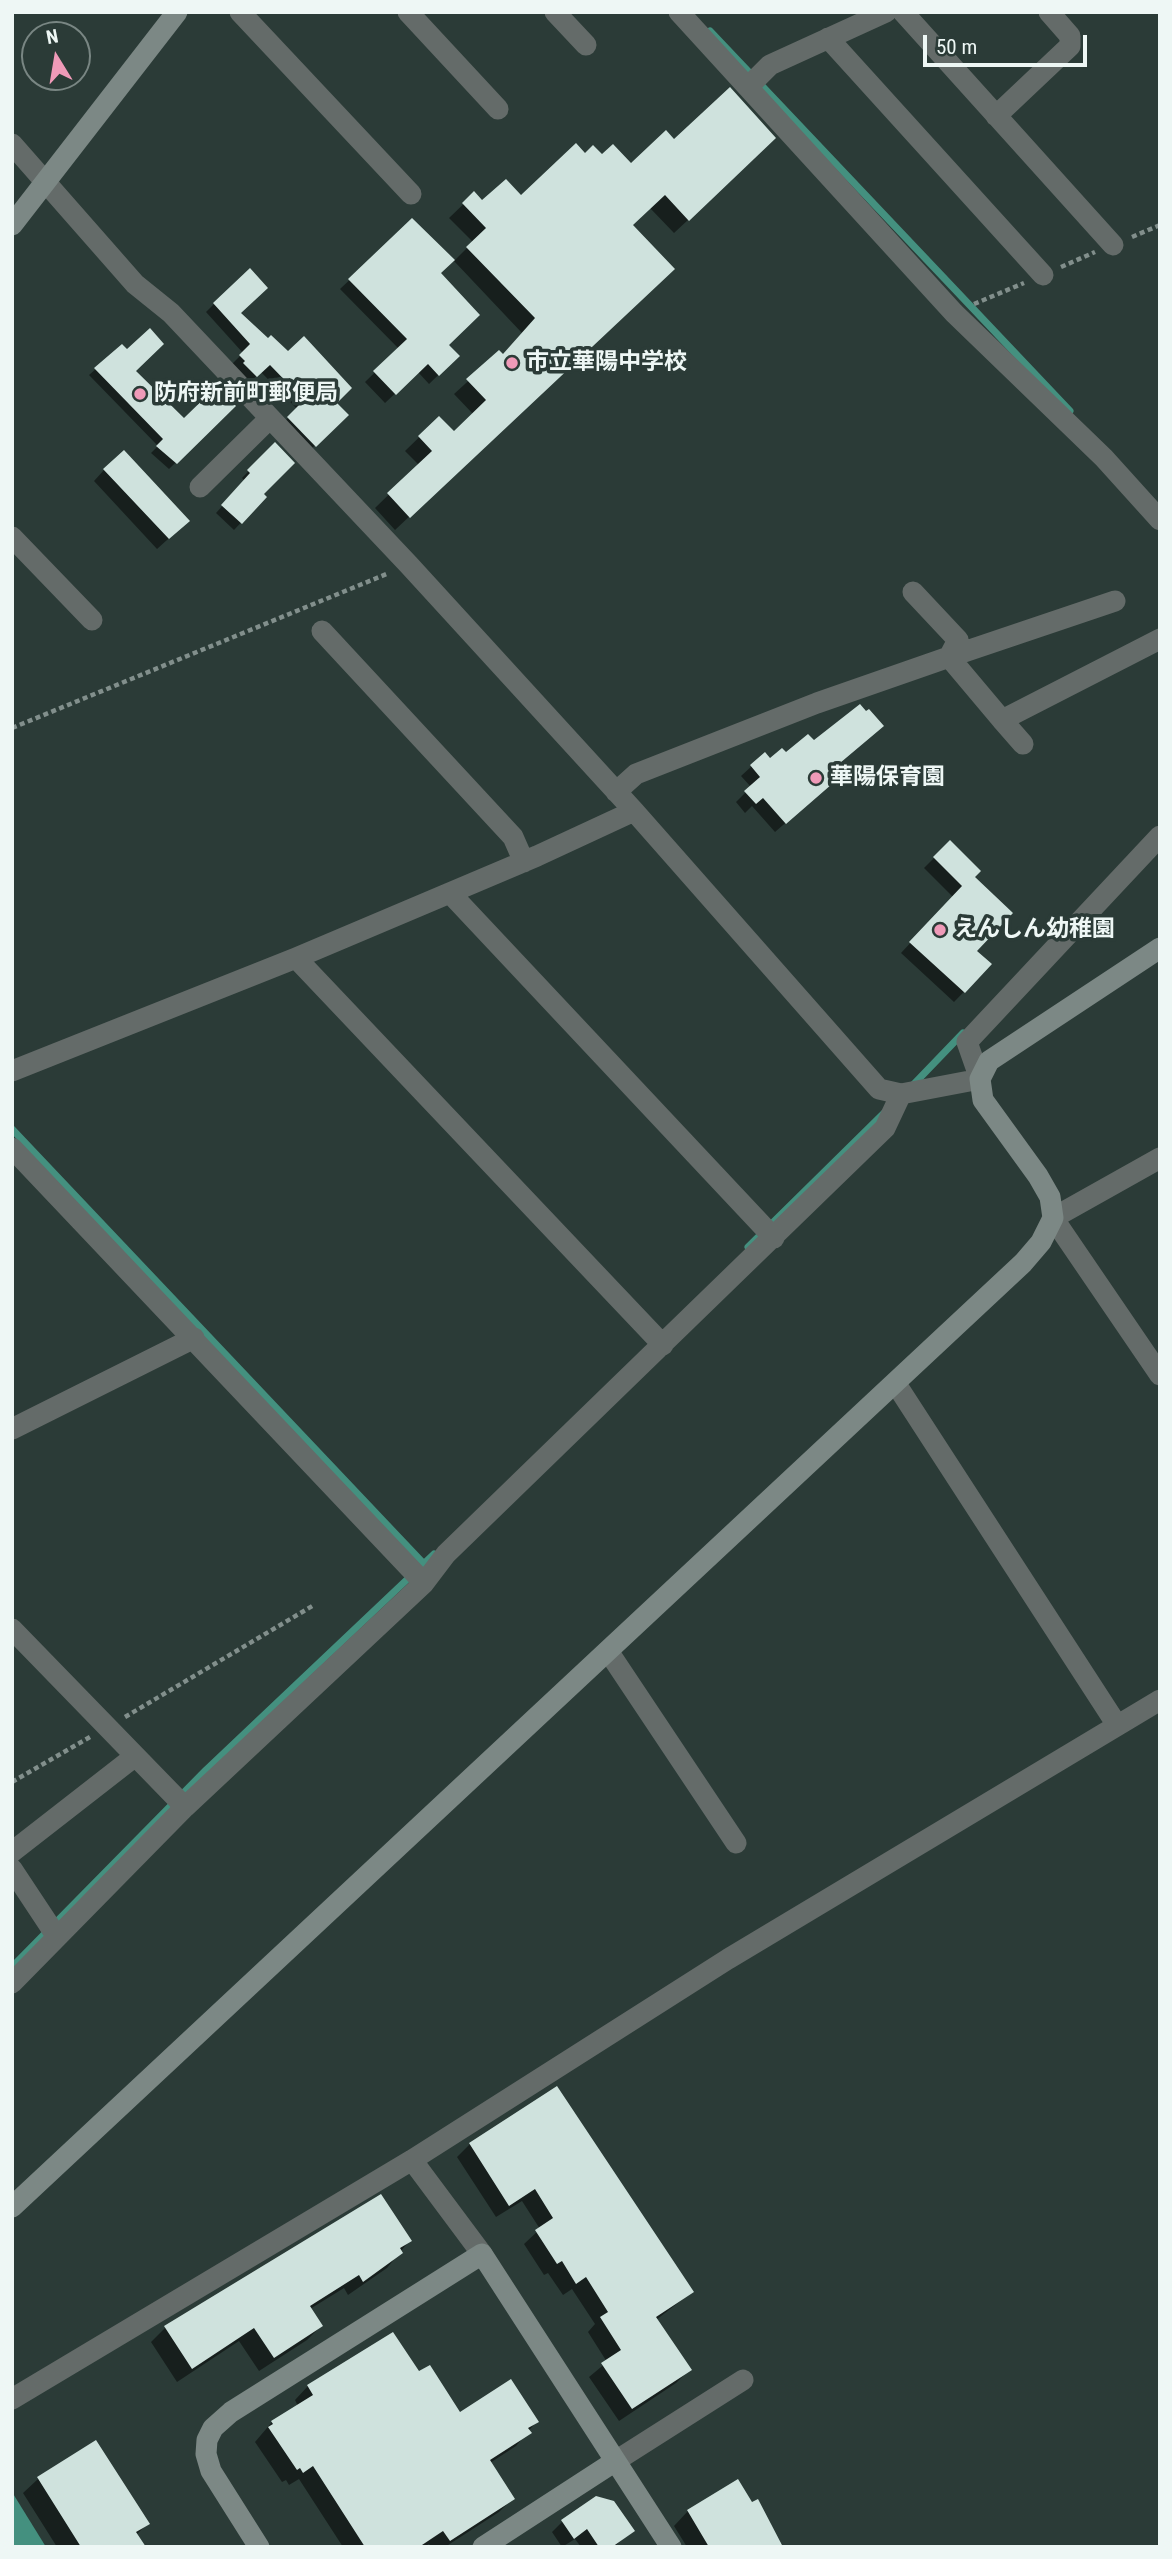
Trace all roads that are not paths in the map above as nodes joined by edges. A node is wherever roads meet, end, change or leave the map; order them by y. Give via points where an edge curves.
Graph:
1 (177, 12) edge
2 (240, 12) edge
3 (408, 12) edge
4 (555, 12) edge
5 (679, 12) edge
6 (886, 12) edge
7 (902, 12) edge
8 (1049, 12) edge
9 (828, 38) junction
10 (586, 45) dead end
11 (748, 87) junction
12 (498, 109) dead end
13 (996, 116) junction
14 (12, 144) edge
15 (46, 182) junction
16 (411, 194) dead end
17 (12, 225) edge
18 (1113, 244) dead end
19 (1043, 275) dead end
20 (270, 418) junction
21 (200, 487) dead end
22 (1160, 520) edge
23 (12, 537) edge
24 (913, 592) dead end
25 (1115, 601) dead end
26 (92, 620) dead end
27 (322, 631) dead end
28 (1160, 639) edge
29 (949, 657) junction
30 (1002, 720) junction
31 (1023, 744) dead end
32 (617, 792) junction
33 (634, 811) junction
34 (1160, 836) edge
35 (524, 862) junction
36 (450, 893) junction
37 (1160, 948) edge
38 (296, 958) junction
39 (12, 1071) edge
40 (980, 1079) junction
41 (901, 1094) junction
42 (12, 1148) edge
43 (1157, 1165) edge
44 (1052, 1218) junction
45 (774, 1238) junction
46 (194, 1338) junction
47 (663, 1345) junction
48 (1160, 1375) edge
49 (896, 1384) junction
50 (12, 1429) edge
51 (424, 1583) junction
52 (12, 1629) edge
53 (608, 1651) junction
54 (1160, 1700) edge
55 (1117, 1726) junction
56 (134, 1758) junction
57 (185, 1807) junction
58 (736, 1843) dead end
59 (12, 1852) edge
60 (12, 1869) edge
61 (57, 1937) junction
62 (12, 1983) edge
63 (412, 2160) junction
64 (12, 2207) edge
65 (482, 2254) junction
66 (743, 2380) dead end
67 (12, 2399) edge
68 (614, 2462) junction
69 (259, 2547) edge
70 (483, 2547) edge
71 (671, 2547) edge

1 - 15 street
2 - 16 street
3 - 12 street
4 - 10 street
5 - 11 street
6 - 9 street
7 - 13 street
8 - 13 street via 1070,36 1070,46
9 - 11 street via 770,65
9 - 19 street
11 - 22 street via 954,313 1104,458
13 - 18 street
14 - 15 street
15 - 17 street
15 - 20 street via 135,284 171,313
20 - 21 street
20 - 32 street
23 - 26 street
24 - 29 street via 958,640
25 - 29 street
27 - 35 street via 513,836
28 - 30 street
29 - 30 street
29 - 32 street via 636,774
30 - 31 street
32 - 33 street
33 - 35 street
33 - 41 street via 879,1089
34 - 40 street via 967,1041
35 - 36 street
36 - 38 street
36 - 45 street
37 - 40 street via 989,1061
38 - 39 street
38 - 47 street
40 - 41 street
40 - 44 street via 983,1100 1050,1197
41 - 45 street via 885,1128
42 - 46 street
43 - 44 street
44 - 48 street
44 - 49 street via 1041,1242 1023,1263
45 - 47 street
46 - 50 street
46 - 51 street
47 - 51 street via 446,1554
49 - 53 street
49 - 55 street
51 - 57 street
52 - 56 street
53 - 58 street
53 - 64 street
54 - 55 street
55 - 63 street via 728,1959
56 - 57 street
56 - 59 street
57 - 61 street
60 - 61 street
61 - 62 street
63 - 65 street
63 - 67 street
65 - 68 street
65 - 69 street via 231,2412 213,2428 206,2455 211,2471
66 - 68 street
68 - 70 street
68 - 71 street

